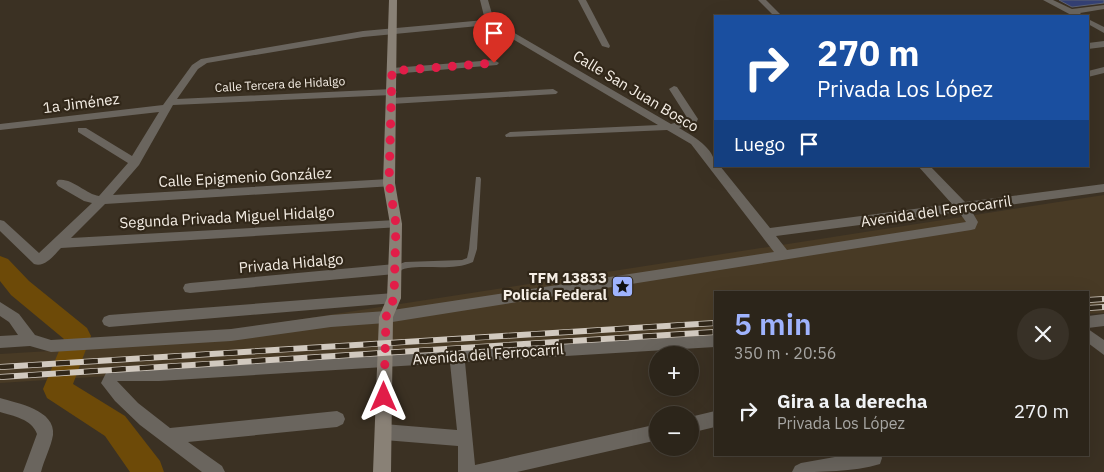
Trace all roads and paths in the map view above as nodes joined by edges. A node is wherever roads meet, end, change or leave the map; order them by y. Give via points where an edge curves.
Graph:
1 (393, 0) edge
2 (484, 0) edge
3 (582, 0) edge
4 (762, 0) edge
5 (1047, 0) edge
6 (1104, 7) edge
7 (1076, 14) edge
8 (777, 15) edge
9 (490, 22) junction
10 (1089, 22) edge
11 (1104, 30) edge
12 (392, 31) junction
13 (1104, 44) edge
14 (606, 46) dead end
15 (1089, 46) edge
16 (494, 63) dead end
17 (1104, 70) edge
18 (392, 71) junction
19 (1089, 74) edge
20 (674, 89) dead end
21 (553, 92) dead end
22 (391, 96) junction
23 (168, 105) junction
24 (0, 121) edge
25 (11, 126) junction
26 (0, 127) edge
27 (671, 127) junction
28 (82, 130) dead end
29 (510, 135) dead end
30 (135, 162) junction
31 (714, 166) edge
32 (715, 167) edge
33 (925, 167) edge
34 (478, 179) dead end
35 (62, 183) dead end
36 (389, 183) junction
37 (1104, 188) edge
38 (102, 200) junction
39 (963, 208) junction
40 (0, 224) edge
41 (396, 224) junction
42 (768, 233) junction
43 (59, 242) junction
44 (784, 255) junction
45 (395, 269) junction
46 (190, 288) dead end
47 (394, 298) junction
48 (0, 308) edge
49 (386, 317) junction
50 (1104, 320) edge
51 (109, 321) dead end
52 (1089, 322) edge
53 (1089, 336) edge
54 (30, 340) junction
55 (714, 341) edge
56 (0, 342) edge
57 (1104, 350) edge
58 (457, 356) junction
59 (384, 361) junction
60 (0, 405) edge
61 (337, 419) dead end
62 (714, 419) edge
63 (699, 423) edge
64 (384, 432) junction
65 (649, 434) edge
66 (168, 436) junction
67 (466, 439) junction
68 (874, 458) dead end
69 (32, 472) edge
70 (216, 472) edge
71 (382, 472) edge
72 (467, 472) edge
73 (479, 472) edge
74 (801, 472) edge

1 - 12 street
2 - 9 street
3 - 14 street
4 - 8 street
5 - 7 street
6 - 7 street
9 - 12 street
9 - 27 street, Calle San Juan Bosco
10 - 11 street
12 - 18 street
12 - 23 street via 276,48 198,64
13 - 15 street
16 - 18 street
17 - 19 street
18 - 22 street
20 - 27 street via 693,120
21 - 22 street, Calle Tercera de Hidalgo
22 - 23 street, Calle Tercera de Hidalgo
22 - 36 street
23 - 25 street, 1a Jiménez
23 - 30 street
24 - 25 street via 10,122
25 - 26 street, 1a Jiménez
27 - 29 street
27 - 31 street, Calle San Juan Bosco via 695,142
28 - 30 street
30 - 38 street
32 - 42 street, Calle San Juan Bosco
33 - 39 street
34 - 45 lane via 470,260 405,265
35 - 38 street via 88,198
36 - 38 street, Calle Epigmenio González
36 - 41 street
37 - 39 street, Avenida del Ferrocarril
38 - 43 street
39 - 42 street, Avenida del Ferrocarril
39 - 44 street via 972,222 966,228
40 - 43 street via 39,261
41 - 43 street, Segunda Privada Miguel Hidalgo
41 - 45 street
42 - 44 street, Calle San Juan Bosco
44 - 49 street
45 - 46 street, Privada Hidalgo
45 - 47 street
47 - 49 street
47 - 51 street
48 - 54 street via 14,318
49 - 54 street via 231,335 99,344 51,346
49 - 59 street
50 - 52 street
53 - 57 street
54 - 56 street
55 - 58 street, Avenida del Ferrocarril
58 - 59 street, Avenida del Ferrocarril
58 - 67 street
59 - 64 street
59 - 66 street, Avenida del Ferrocarril via 112,376 109,382 117,392
60 - 69 street via 37,419 45,428
61 - 66 street
62 - 63 street
64 - 67 street
64 - 71 street
65 - 73 street
66 - 70 street
67 - 72 street
68 - 74 street

